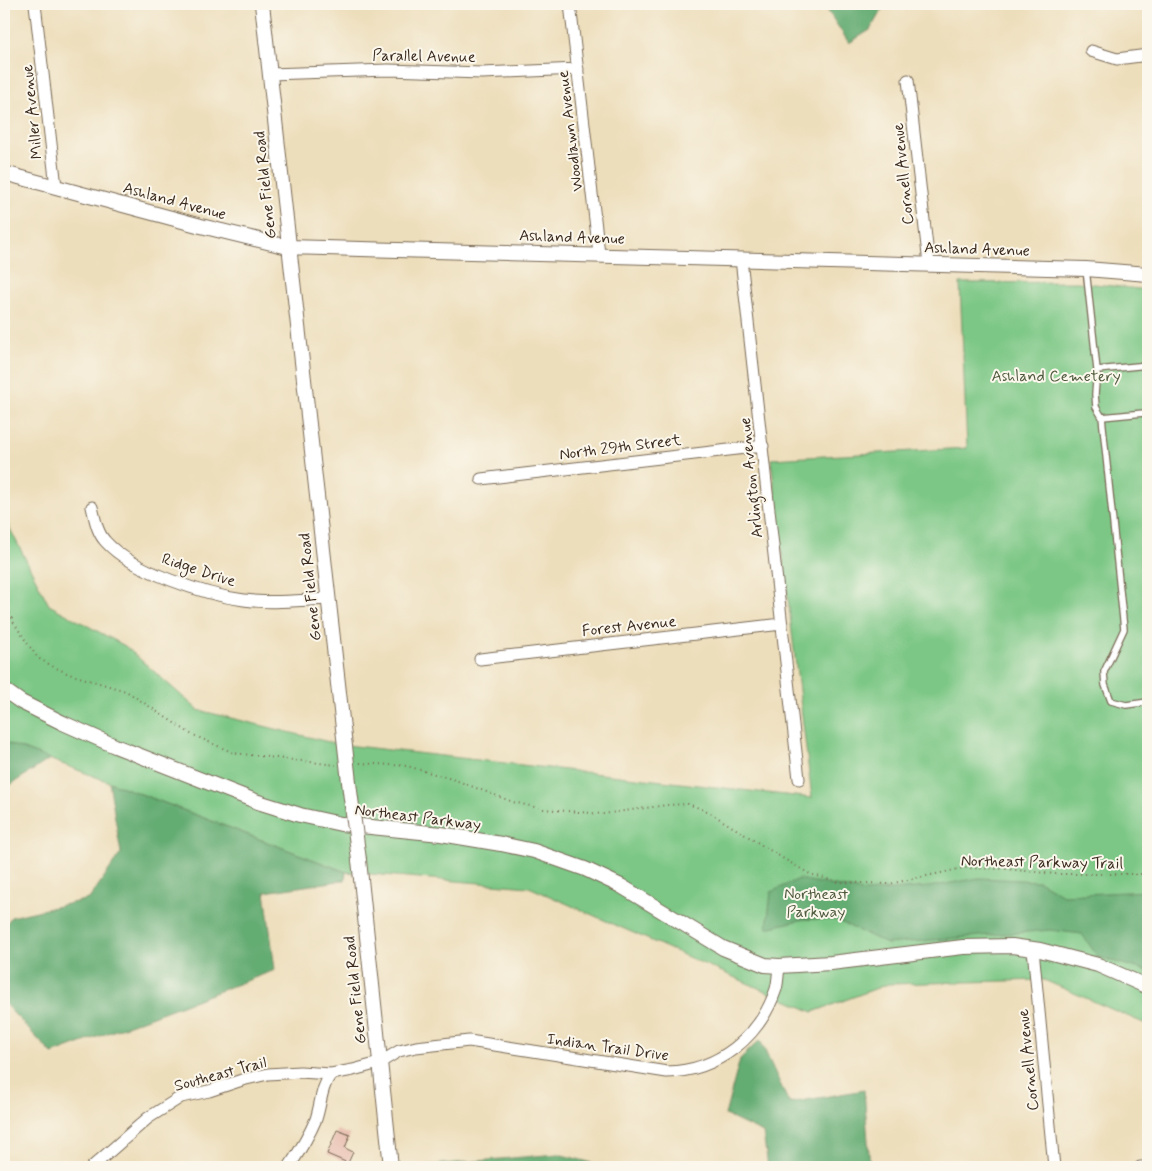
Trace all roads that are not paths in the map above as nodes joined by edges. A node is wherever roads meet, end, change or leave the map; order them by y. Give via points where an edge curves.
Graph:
1 (35, 4) edge
2 (262, 4) edge
3 (570, 4) edge
4 (1091, 51) dead end
5 (1148, 55) edge
6 (578, 69) junction
7 (270, 74) junction
8 (908, 80) dead end
9 (4, 173) edge
10 (56, 187) junction
11 (288, 247) junction
12 (600, 254) junction
13 (742, 259) junction
14 (928, 264) junction
15 (1086, 269) junction
16 (1148, 274) edge
17 (1148, 365) edge
18 (1097, 370) junction
19 (1148, 411) edge
20 (1102, 417) junction
21 (763, 446) junction
22 (481, 479) dead end
23 (92, 507) dead end
24 (328, 600) junction
25 (782, 624) junction
26 (480, 659) dead end
27 (4, 690) edge
28 (1148, 702) edge
29 (799, 779) dead end
30 (1033, 949) junction
31 (780, 966) junction
32 (1148, 987) edge
33 (379, 1063) junction
34 (331, 1074) junction
35 (92, 1167) edge
36 (289, 1167) edge
37 (391, 1167) edge
38 (1054, 1167) edge
39 (1140, 1167) edge
40 (1148, 1167) edge

1 - 10 street, Miller Avenue
2 - 7 street, Gene Field Road
3 - 6 street, Woodlawn Avenue
4 - 5 street via 1117,59
6 - 7 street, Parallel Avenue
6 - 12 street, Woodlawn Avenue
7 - 11 street, Gene Field Road
8 - 14 street, Cornell Avenue
9 - 10 street, Ashland Avenue
10 - 11 street, Ashland Avenue
11 - 12 street, Ashland Avenue
11 - 24 street, Gene Field Road
12 - 13 street, Ashland Avenue
13 - 14 street, Ashland Avenue
13 - 21 street, Arlington Avenue
14 - 15 street, Ashland Avenue
15 - 16 street, Ashland Avenue
15 - 18 lane
17 - 18 lane
18 - 20 lane via 1096,407
19 - 20 lane
20 - 28 lane via 1124,629 1104,672 1105,685 1111,701 1126,705
21 - 22 street, North 29th Street
21 - 25 street, Arlington Avenue
23 - 24 street, Ridge Drive via 105,541 136,564 179,583 246,600
24 - 33 street, Gene Field Road, bridge
25 - 26 street, Forest Avenue
25 - 29 street, Arlington Avenue
27 - 31 street, Northeast Parkway via 63,723 115,746 292,813 341,824 501,844 534,851 585,869 621,886 723,948 765,965
30 - 31 street, Northeast Parkway via 991,945
30 - 32 street, Northeast Parkway via 1098,966
30 - 38 street, Cornell Avenue
31 - 33 street, Indian Trail Drive via 776,988 766,1012 752,1032 726,1055 695,1070 667,1072 469,1041 399,1051
33 - 34 street, Southeast Trail
33 - 37 street, Gene Field Road
34 - 35 street, Southeast Trail via 268,1074 181,1097 148,1118
34 - 36 street via 304,1144
39 - 40 street

